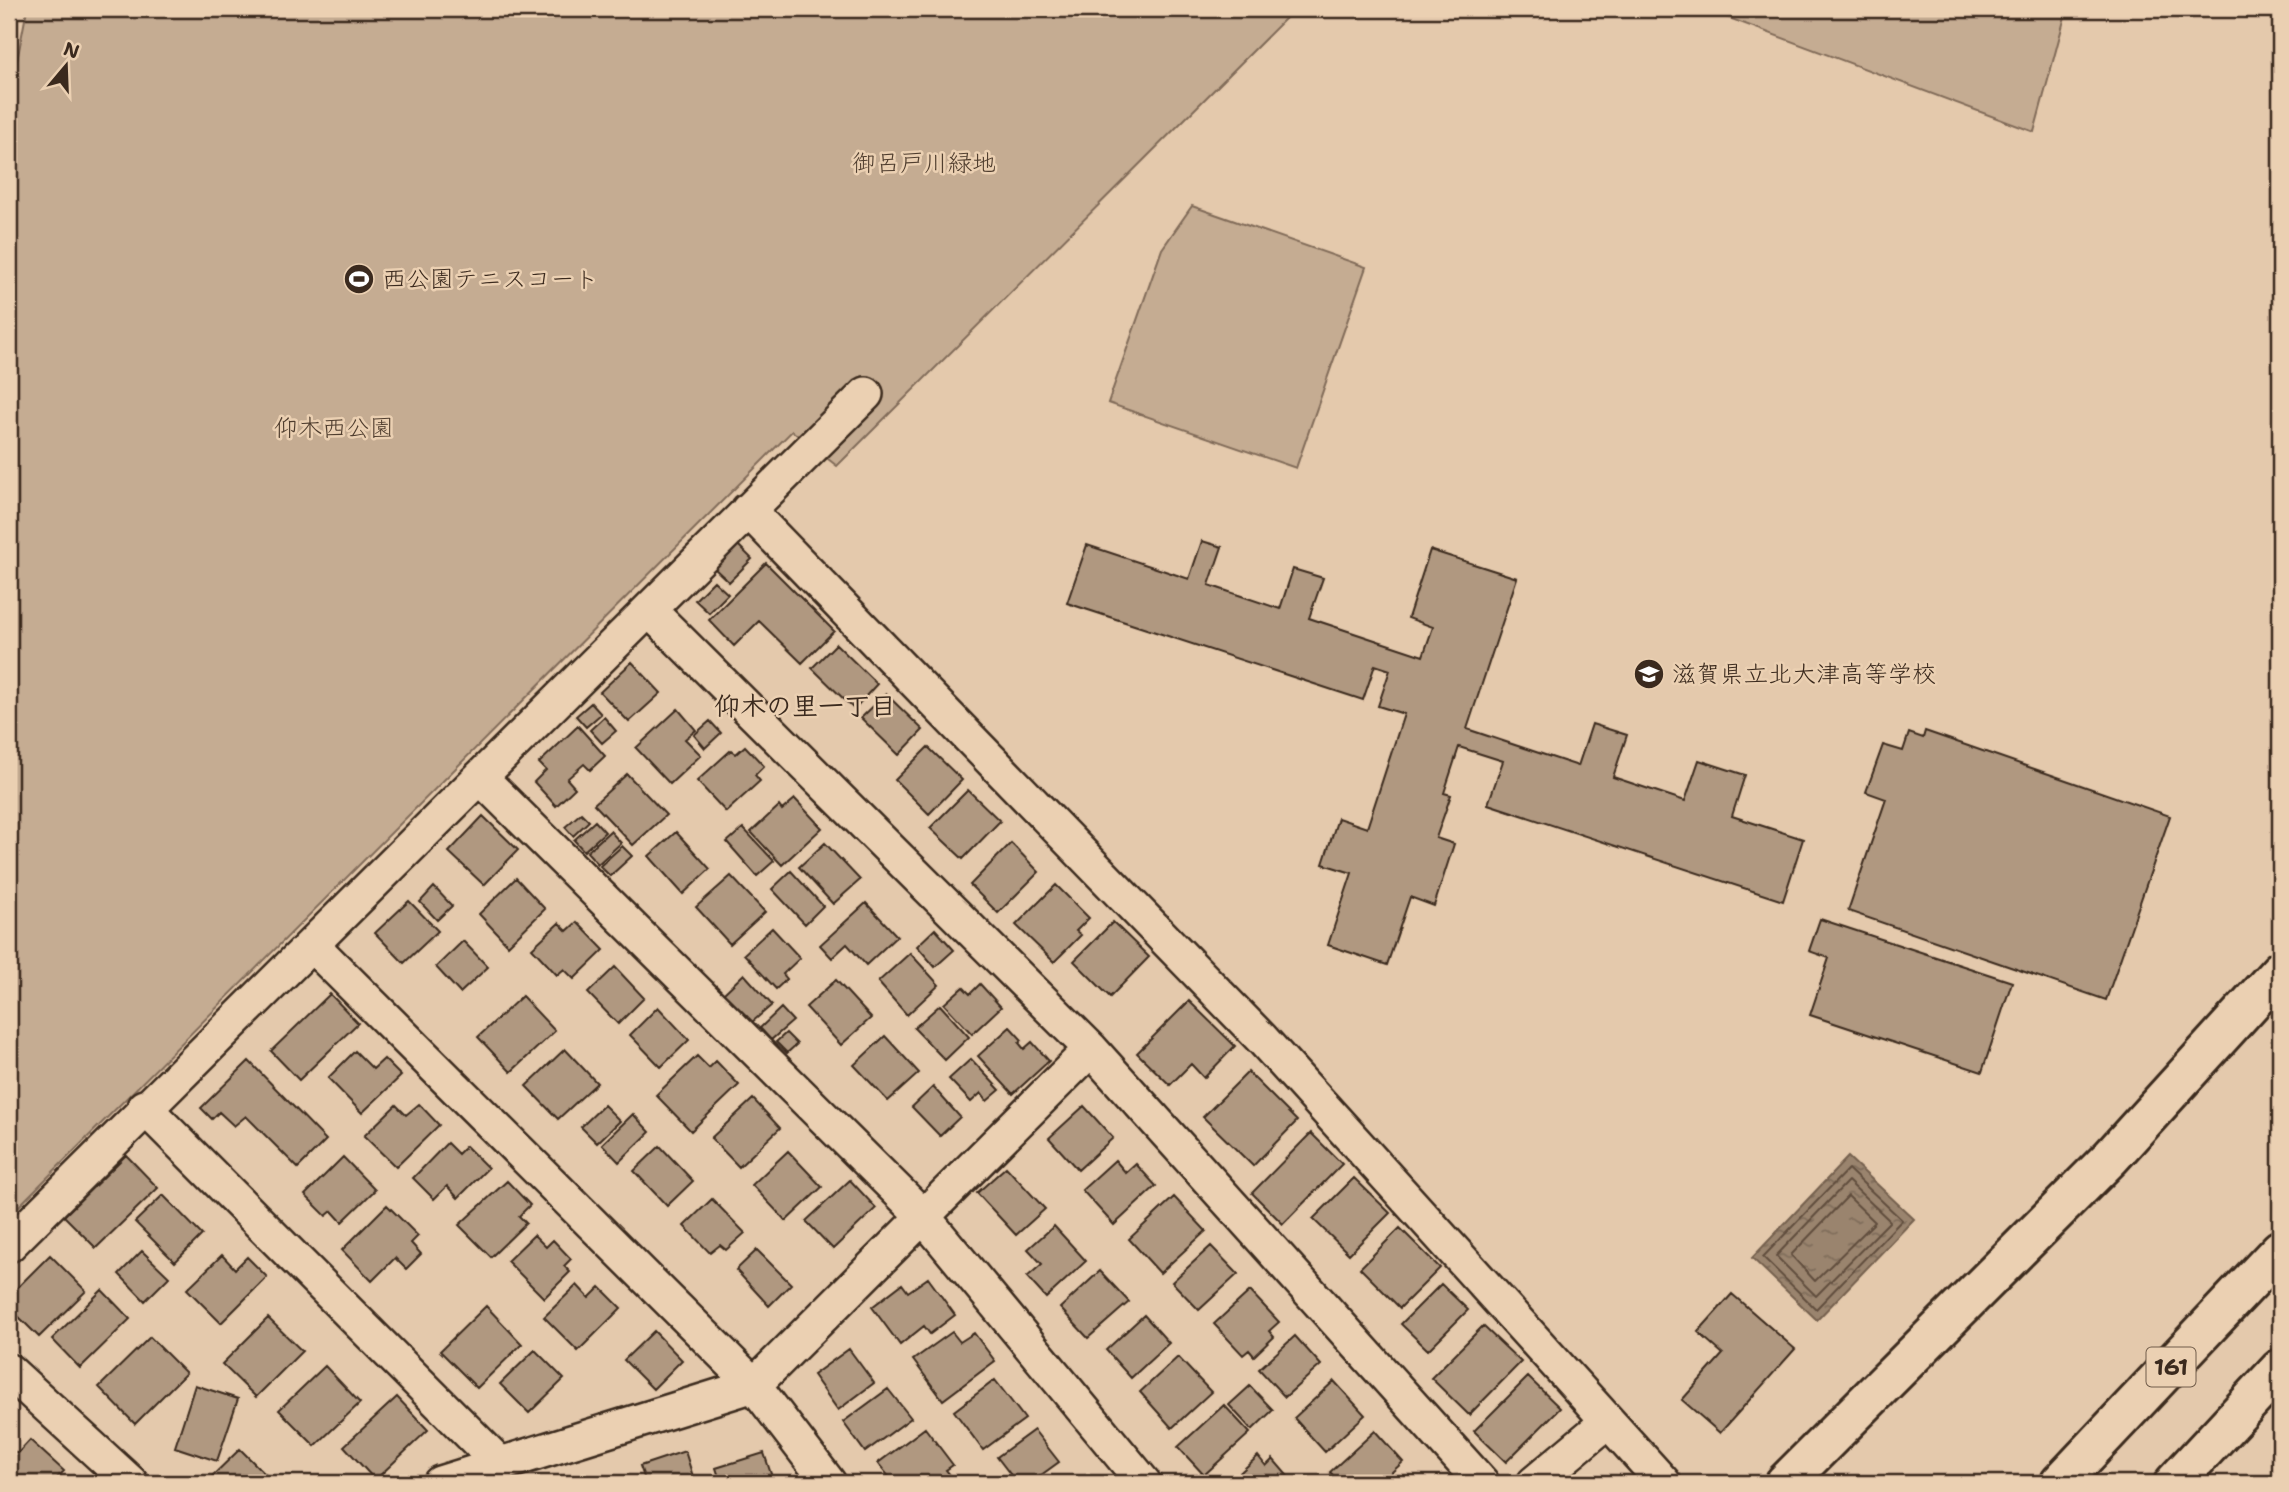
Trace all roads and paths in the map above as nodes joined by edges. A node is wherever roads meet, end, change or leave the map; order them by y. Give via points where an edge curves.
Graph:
1 (866, 394) dead end
2 (748, 510) junction
3 (649, 610) junction
4 (480, 777) junction
5 (312, 945) junction
6 (2280, 971) edge
7 (1091, 1049) junction
8 (144, 1107) junction
9 (922, 1214) junction
10 (9, 1245) edge
11 (2280, 1250) edge
12 (2280, 1369) edge
13 (9, 1371) edge
14 (754, 1385) junction
15 (1607, 1422) junction
16 (500, 1464) junction
17 (131, 1483) edge
18 (440, 1483) edge
19 (828, 1483) edge
20 (1144, 1483) edge
21 (1482, 1483) edge
22 (1534, 1483) edge
23 (1664, 1483) edge
24 (1785, 1483) edge
25 (2060, 1483) edge
26 (2174, 1483) edge

1 - 2 street
2 - 3 street
2 - 15 street via 1262,1039
3 - 4 street
3 - 7 street
4 - 5 street
4 - 9 street
5 - 8 street
5 - 14 street
6 - 24 main road via 2111,1157
7 - 9 street
7 - 21 street
8 - 10 street
8 - 16 street
9 - 14 street
9 - 20 street
11 - 25 main road, 161
12 - 26 main road
13 - 17 street
14 - 16 street
14 - 19 street
15 - 22 street
15 - 23 street
16 - 18 street

